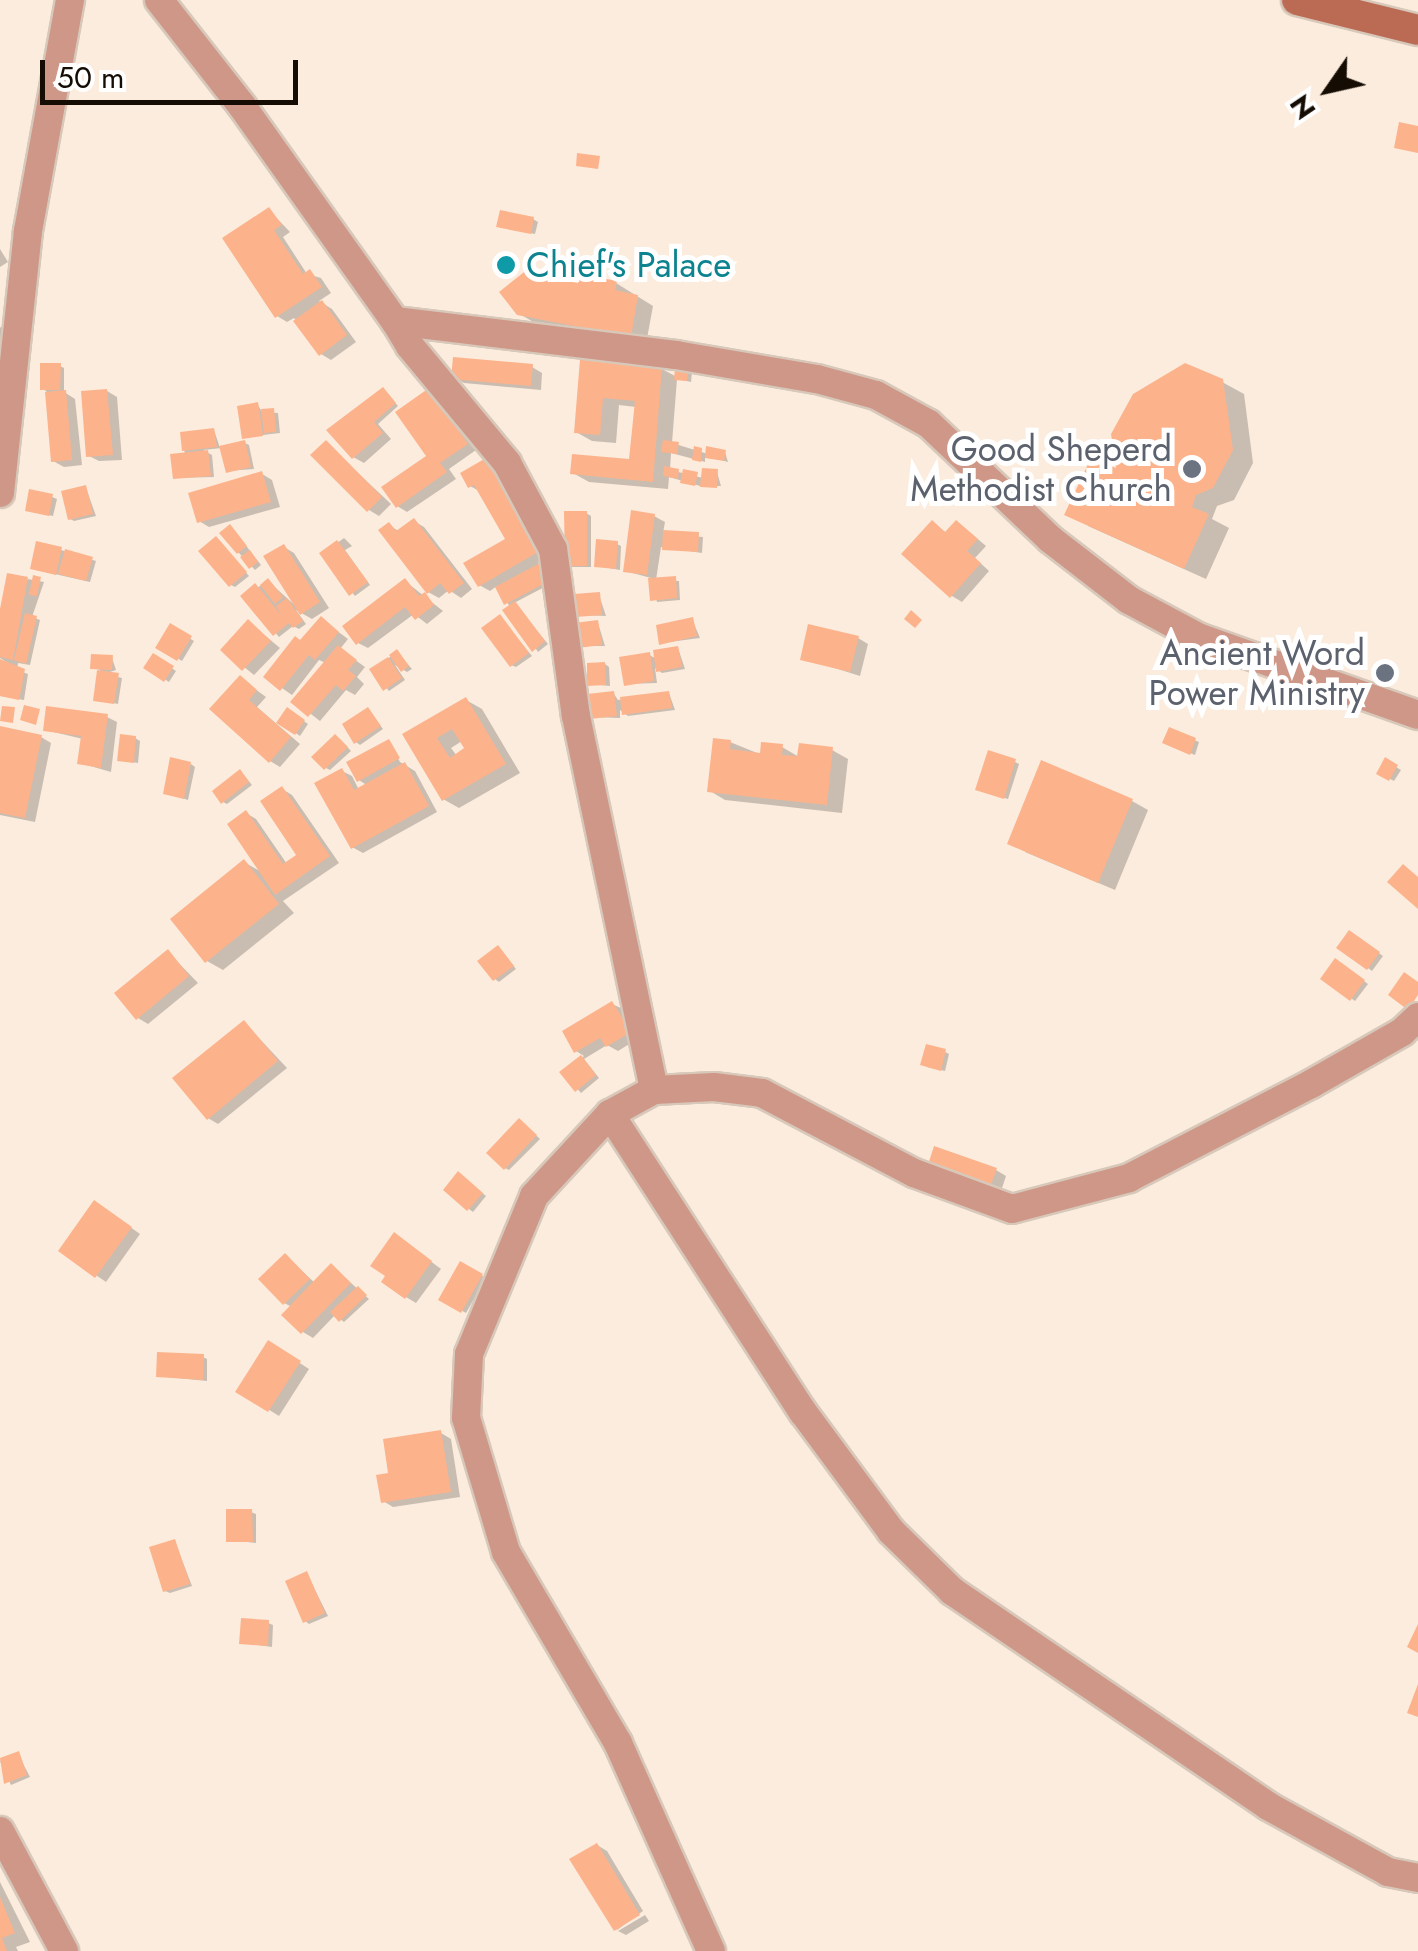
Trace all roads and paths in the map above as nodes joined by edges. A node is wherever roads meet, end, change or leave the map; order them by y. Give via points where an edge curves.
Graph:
1 (70, 0) edge
2 (159, 0) edge
3 (1297, 0) edge
4 (1418, 30) edge
5 (395, 321) junction
6 (0, 494) edge
7 (1418, 715) edge
8 (1418, 1017) edge
9 (654, 1090) junction
10 (610, 1114) junction
11 (0, 1830) edge
12 (1418, 1878) edge
13 (64, 1951) edge
14 (712, 1951) edge

1 - 6 street via 28,232
2 - 5 street
3 - 4 street
5 - 7 street via 638,349 876,395 929,424 1050,538 1129,600 1198,637
5 - 9 street via 507,463 553,549 595,820
8 - 9 street via 1311,1084 1129,1178 1012,1210 914,1172 762,1092
9 - 10 street
10 - 12 street via 804,1412 891,1531 952,1591 1268,1806 1388,1872
10 - 14 street via 534,1196 470,1354 466,1418 506,1552 618,1743
11 - 13 street

